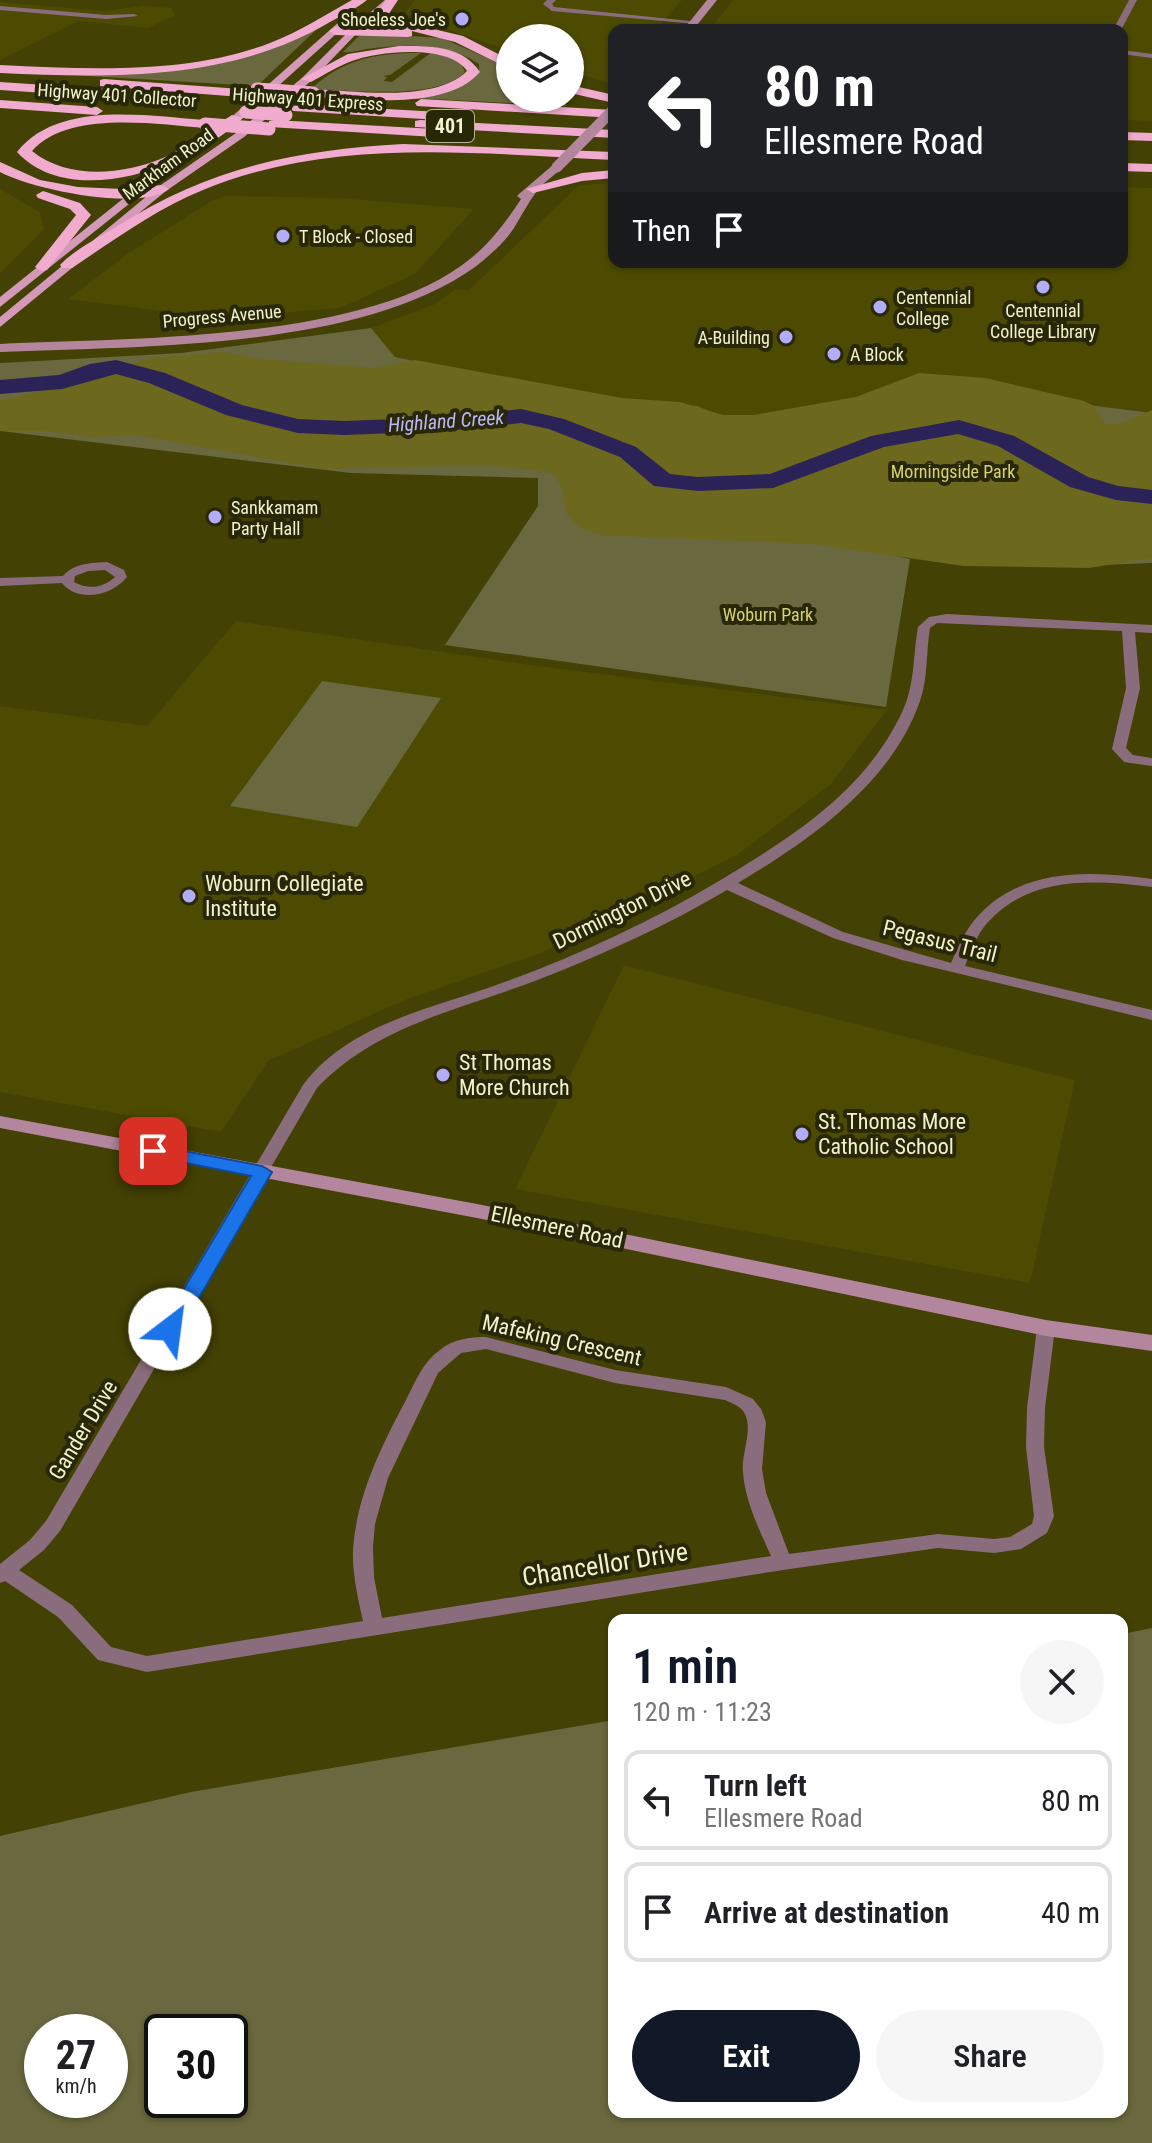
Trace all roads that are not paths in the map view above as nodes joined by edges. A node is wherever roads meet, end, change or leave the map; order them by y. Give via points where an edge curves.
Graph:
1 (361, 0) edge
2 (369, 0) edge
3 (391, 0) edge
4 (552, 0) edge
5 (712, 0) edge
6 (1133, 0) edge
7 (0, 8) edge
8 (134, 16) dead end
9 (676, 24) edge
10 (694, 24) edge
11 (1120, 24) edge
12 (335, 31) junction
13 (354, 31) junction
14 (473, 46) junction
15 (1128, 53) edge
16 (1152, 56) edge
17 (496, 58) edge
18 (0, 69) edge
19 (0, 76) edge
20 (307, 79) junction
21 (0, 86) edge
22 (584, 92) edge
23 (0, 94) edge
24 (311, 95) junction
25 (608, 98) edge
26 (0, 104) edge
27 (129, 104) dead end
28 (237, 111) junction
29 (292, 111) junction
30 (608, 112) edge
31 (211, 118) junction
32 (608, 118) edge
33 (608, 125) edge
34 (608, 134) edge
35 (1128, 136) edge
36 (1152, 137) edge
37 (608, 143) edge
38 (1128, 148) edge
39 (1152, 148) edge
40 (608, 156) edge
41 (1128, 157) edge
42 (1152, 158) edge
43 (557, 167) junction
44 (1128, 167) edge
45 (0, 168) edge
46 (1152, 168) edge
47 (608, 173) edge
48 (1128, 174) edge
49 (608, 175) edge
50 (1152, 175) edge
51 (162, 189) junction
52 (533, 189) junction
53 (134, 194) junction
54 (490, 227) junction
55 (496, 242) junction
56 (67, 265) junction
57 (42, 267) junction
58 (448, 277) junction
59 (0, 303) edge
60 (0, 323) edge
61 (112, 344) junction
62 (0, 348) edge
63 (0, 356) edge
64 (67, 579) dead end
65 (0, 582) edge
66 (1128, 627) junction
67 (1152, 629) edge
68 (1152, 762) edge
69 (725, 883) junction
70 (1152, 883) edge
71 (956, 968) junction
72 (1152, 1015) edge
73 (0, 1122) edge
74 (262, 1172) junction
75 (1046, 1328) junction
76 (1152, 1345) edge
77 (783, 1562) junction
78 (2, 1573) edge
79 (374, 1627) junction

1 - 18 highway via 289,40 197,64
2 - 12 main road, Markham Road
3 - 13 main road, Markham Road
3 - 14 highway via 384,12 391,22
4 - 9 street via 547,4 552,9
5 - 10 main road
6 - 11 street
7 - 8 street
12 - 13 highway
12 - 28 main road, Markham Road
13 - 14 highway via 420,33
13 - 20 main road, Markham Road
14 - 17 highway
15 - 16 street
19 - 24 highway, Highway 401 Collector / 401, bridge
20 - 24 highway via 349,58 405,49 462,57 474,72 461,85 424,92
20 - 51 main road, Markham Road via 240,135
21 - 28 highway, Highway 401 Express / 401
22 - 25 highway
23 - 27 highway
24 - 30 highway, Highway 401 Collector / 401
26 - 31 highway, Highway 401 Collector / 401
28 - 29 highway, Highway 401 Express / 401, bridge
28 - 31 highway, Highway 401 Express / 401
28 - 31 highway via 170,160 137,170 61,172 35,164 24,152 30,140 78,123
28 - 53 main road, Markham Road
29 - 33 highway, Highway 401 Express / 401
29 - 34 highway, Highway 401 Express / 401
31 - 37 highway, 401, bridge via 271,126
32 - 43 main road, Progress Avenue, bridge
35 - 36 highway
38 - 39 highway
40 - 56 highway via 410,148 274,162 189,191
41 - 42 highway
43 - 47 highway
43 - 52 main road, Progress Avenue
44 - 46 highway
45 - 53 highway via 50,185
45 - 57 highway via 17,185 75,206 84,215
48 - 50 highway
49 - 52 highway
51 - 53 highway
51 - 56 main road, Markham Road
52 - 54 main road, Progress Avenue
52 - 55 main road, Progress Avenue
53 - 57 main road, Markham Road
54 - 55 main road
54 - 58 main road, Progress Avenue
55 - 58 main road, Progress Avenue
56 - 60 main road, Markham Road
57 - 59 main road, Markham Road
58 - 61 main road, Progress Avenue via 406,300 335,320 262,332
61 - 62 main road, Progress Avenue
61 - 63 main road, Progress Avenue
64 - 65 street
66 - 67 street
66 - 68 street via 1133,688 1119,749 1129,759
66 - 69 street, Dormington Drive via 933,620 923,630 912,707 882,758 834,810
69 - 71 street, Pegasus Trail via 838,935
69 - 74 street, Dormington Drive via 561,965 377,1034 345,1052 311,1085
70 - 71 street via 1081,877 1016,892 981,921
71 - 72 street, Pegasus Trail
73 - 74 main road, Ellesmere Road
74 - 75 main road, Ellesmere Road
74 - 78 street, Gander Drive via 53,1526
75 - 76 main road, Ellesmere Road
75 - 77 street, Chancellor Drive via 1036,1408 1044,1516 1040,1528 1014,1544 938,1541
77 - 79 street, Chancellor Drive
77 - 79 street, Mafeking Crescent via 757,1499 752,1466 757,1420 751,1407 720,1392 621,1380 470,1343 441,1356 431,1370 382,1468 362,1549
78 - 79 street, Chancellor Drive via 65,1611 105,1654 147,1664

